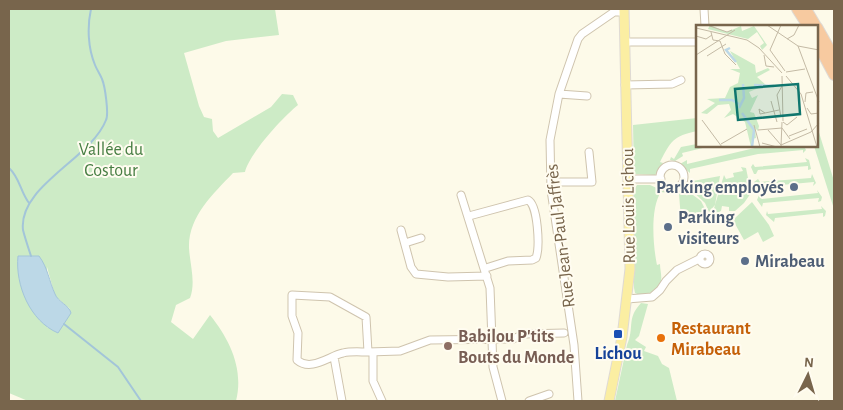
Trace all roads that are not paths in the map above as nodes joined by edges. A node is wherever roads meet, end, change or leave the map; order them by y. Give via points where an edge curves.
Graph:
1 (704, 9) edge
2 (797, 9) edge
3 (806, 9) edge
4 (624, 11) edge
5 (705, 25) edge
6 (807, 25) edge
7 (816, 25) edge
8 (818, 29) edge
9 (625, 42) junction
10 (696, 42) edge
11 (818, 45) edge
12 (834, 58) edge
13 (834, 75) edge
14 (681, 80) dead end
15 (626, 85) junction
16 (559, 94) junction
17 (587, 96) dead end
18 (590, 152) dead end
19 (628, 179) junction
20 (660, 179) dead end
21 (551, 182) junction
22 (461, 195) dead end
23 (469, 216) junction
24 (401, 230) dead end
25 (421, 238) dead end
26 (404, 243) junction
27 (699, 260) dead end
28 (486, 272) junction
29 (627, 299) junction
30 (564, 333) dead end
31 (491, 339) junction
32 (371, 352) junction
33 (334, 357) junction
34 (550, 394) dead end
35 (342, 401) edge
36 (382, 401) edge
37 (502, 401) edge
38 (529, 401) edge
39 (578, 401) edge
40 (609, 401) edge

1 - 5 street
2 - 6 highway
3 - 7 highway
4 - 9 main road, Rue Louis Lichou
4 - 16 street, Rue Jean-Paul Jaffrès via 614,12 582,34
8 - 12 highway
9 - 10 street
9 - 15 main road, Rue Louis Lichou
11 - 13 highway
14 - 15 street via 672,84
15 - 19 main road, Rue Louis Lichou
16 - 17 street
16 - 21 street, Rue Jean-Paul Jaffrès via 551,126
18 - 21 street via 592,182
19 - 20 street
19 - 29 main road, Rue Louis Lichou via 630,269
21 - 39 street, Rue Jean-Paul Jaffrès via 574,345
22 - 23 street
23 - 28 street
23 - 28 street via 528,200 533,204 537,219 536,258 508,261
24 - 26 street
25 - 26 street
26 - 28 street via 416,274 448,277
27 - 29 street via 678,270 652,297
28 - 31 street via 490,288
29 - 40 main road, Rue Louis Lichou
30 - 31 street
31 - 32 street via 430,340 400,351
31 - 37 street via 493,367
32 - 33 street via 343,353
32 - 33 street via 366,317 330,297 292,295 292,316 298,333 297,360 305,364 320,363
32 - 36 street via 373,381
33 - 35 street
34 - 38 street

